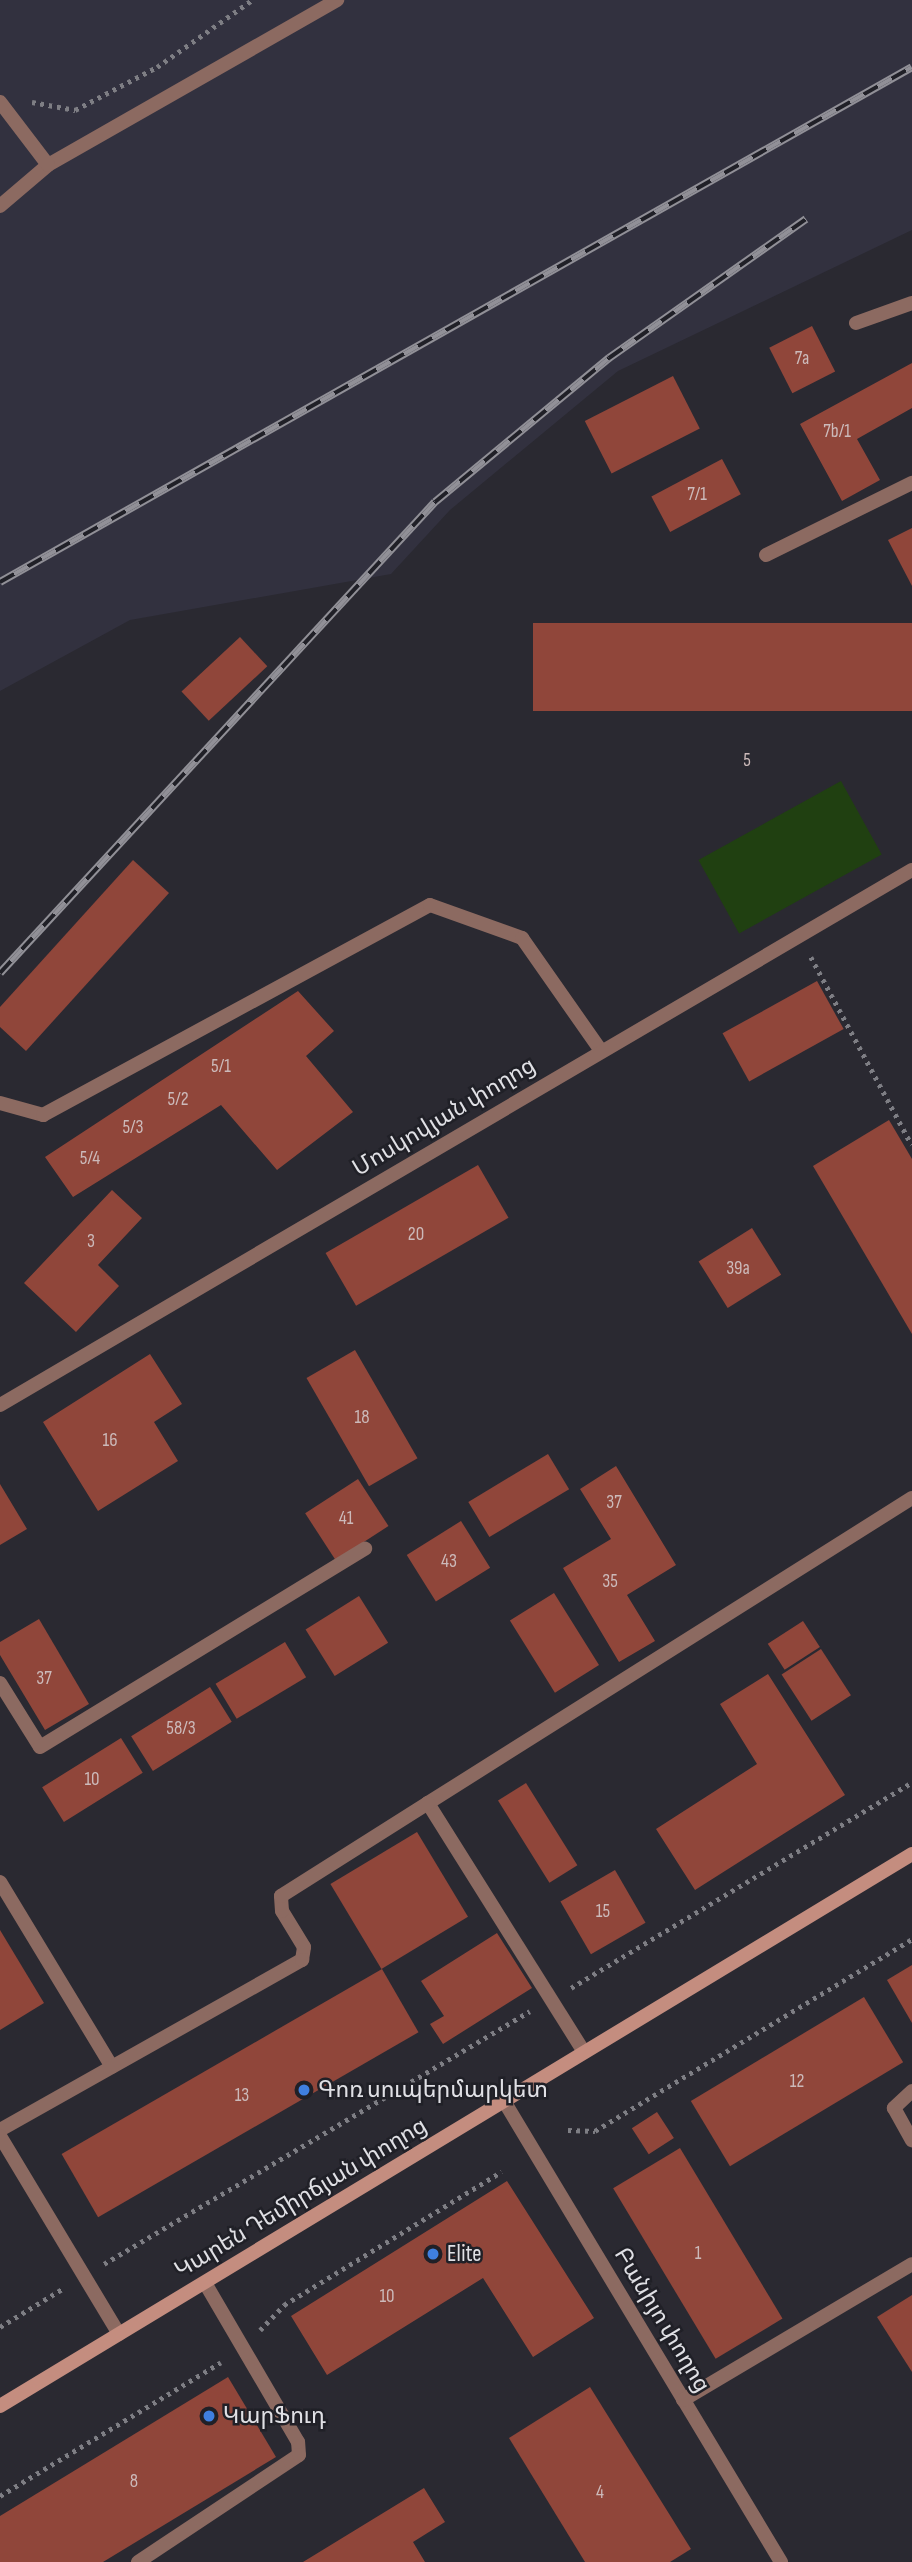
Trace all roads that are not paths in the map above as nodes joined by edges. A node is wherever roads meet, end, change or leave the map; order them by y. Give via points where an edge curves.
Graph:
1 (337, 0) edge
2 (0, 102) edge
3 (48, 165) junction
4 (0, 206) edge
5 (912, 303) edge
6 (856, 323) dead end
7 (912, 483) edge
8 (766, 555) dead end
9 (912, 870) edge
10 (601, 1051) junction
11 (0, 1103) edge
12 (0, 1405) edge
13 (912, 1497) edge
14 (365, 1549) dead end
15 (0, 1683) edge
16 (428, 1803) junction
17 (912, 1854) edge
18 (0, 1882) edge
19 (584, 2052) junction
20 (112, 2067) junction
21 (912, 2091) edge
22 (504, 2101) junction
23 (1, 2138) edge
24 (912, 2140) edge
25 (912, 2264) edge
26 (205, 2283) junction
27 (119, 2334) junction
28 (682, 2399) junction
29 (0, 2406) edge
30 (138, 2562) edge
31 (781, 2562) edge

1 - 3 street
2 - 3 street
3 - 4 street
5 - 6 street
7 - 8 street
9 - 10 street, Մոսկովյան փողոց
10 - 11 street via 523,938 430,905 43,1115
10 - 12 street, Մոսկովյան փողոց
13 - 16 street
14 - 15 street via 40,1747
16 - 19 street
16 - 20 street via 281,1896 282,1911 304,1947 302,1960
17 - 19 street, Կարեն Դեմիրճյան փողոց
18 - 20 street
19 - 22 street, Կարեն Դեմիրճյան փողոց
20 - 23 street
21 - 24 street via 894,2108
22 - 26 street, Կարեն Դեմիրճյան փողոց
22 - 28 street, Բանիյո փողոց
23 - 27 street
25 - 28 street
26 - 27 street, Կարեն Դեմիրճյան փողոց
26 - 30 street via 298,2442 299,2455
27 - 29 street, Կարեն Դեմիրճյան փողոց
28 - 31 street, Բանիյո փողոց

